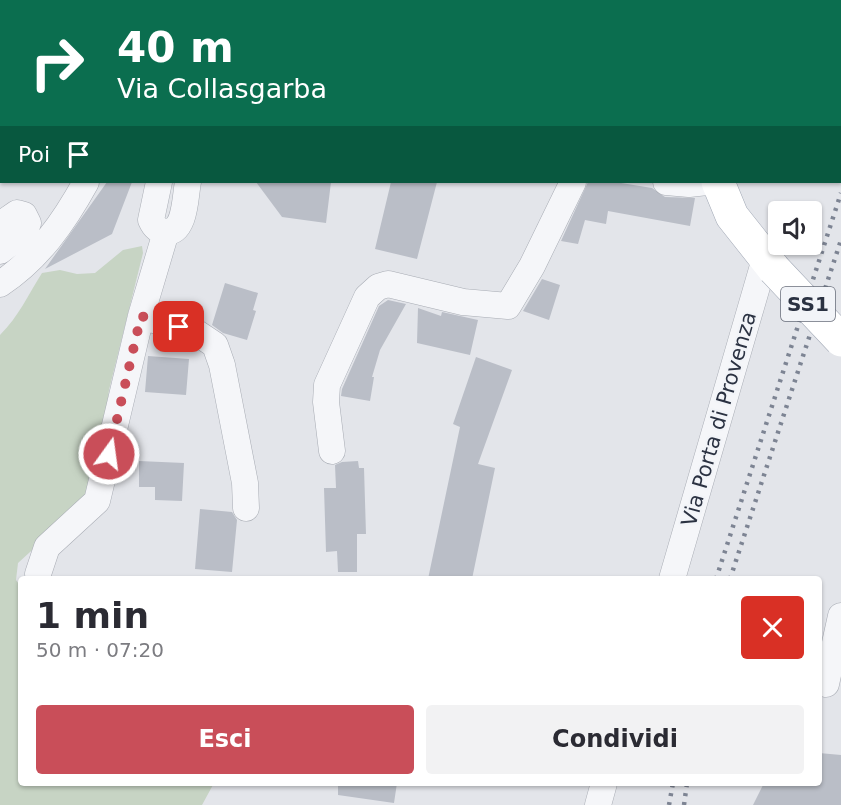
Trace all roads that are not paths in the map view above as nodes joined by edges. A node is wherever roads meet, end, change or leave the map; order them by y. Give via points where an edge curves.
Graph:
1 (85, 183) edge
2 (159, 183) edge
3 (188, 183) edge
4 (573, 183) edge
5 (677, 183) edge
6 (698, 183) edge
7 (718, 183) edge
8 (0, 225) edge
9 (166, 232) junction
10 (0, 251) edge
11 (770, 264) junction
12 (0, 284) edge
13 (141, 316) junction
14 (841, 340) edge
15 (332, 451) dead end
16 (246, 508) dead end
17 (38, 574) dead end
18 (673, 576) edge
19 (841, 616) edge
20 (826, 684) dead end
21 (603, 786) edge
22 (598, 805) edge

1 - 12 street via 46,243 25,267
2 - 9 street via 151,220
3 - 9 street via 181,221
4 - 15 street via 508,306 463,302 388,284 367,297 327,385
5 - 6 street
7 - 11 main road, SS1 via 732,216
8 - 10 street via 17,213 26,217 28,223 24,232
9 - 13 street
11 - 14 main road, SS1, bridge
11 - 18 street, Via Porta di Provenza
13 - 16 street via 197,333 215,345 245,483
13 - 17 street via 97,501 47,547
19 - 20 street
21 - 22 street

